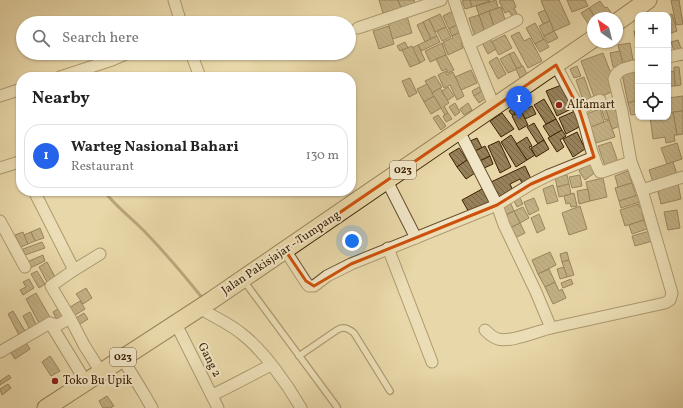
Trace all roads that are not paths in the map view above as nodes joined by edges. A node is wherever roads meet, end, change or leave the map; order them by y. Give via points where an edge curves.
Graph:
1 (174, 0) edge
2 (441, 0) edge
3 (454, 0) edge
4 (648, 0) edge
5 (179, 16) edge
6 (623, 18) edge
7 (517, 20) dead end
8 (358, 28) dead end
9 (587, 43) edge
10 (469, 44) junction
11 (683, 54) edge
12 (671, 56) edge
13 (112, 60) edge
14 (194, 60) edge
15 (556, 65) junction
16 (635, 66) edge
17 (75, 72) edge
18 (198, 72) edge
19 (16, 91) edge
20 (0, 96) edge
21 (600, 100) dead end
22 (494, 106) junction
23 (579, 109) junction
24 (459, 131) junction
25 (594, 157) junction
26 (631, 162) junction
27 (16, 165) edge
28 (0, 168) edge
29 (683, 177) edge
30 (387, 181) junction
31 (642, 190) junction
32 (37, 196) edge
33 (497, 205) junction
34 (0, 221) edge
35 (416, 238) junction
36 (388, 248) junction
37 (285, 250) junction
38 (100, 254) dead end
39 (25, 267) dead end
40 (74, 270) junction
41 (242, 280) junction
42 (204, 305) junction
43 (70, 318) junction
44 (50, 323) junction
45 (176, 324) junction
46 (551, 328) junction
47 (485, 330) dead end
48 (0, 352) edge
49 (299, 356) junction
50 (122, 358) junction
51 (432, 362) dead end
52 (271, 365) junction
53 (101, 372) junction
54 (86, 382) junction
55 (390, 391) dead end
56 (212, 395) junction
57 (46, 408) edge
58 (152, 408) edge
59 (218, 408) edge
60 (301, 408) edge
61 (337, 408) edge

1 - 5 street
2 - 8 street
3 - 10 street
4 - 6 main road
7 - 10 street
9 - 15 main road, Jalan Pakisjajar - Tumpang / 023
10 - 22 street
11 - 12 street
13 - 17 street
14 - 18 street
15 - 22 main road, Jalan Pakisjajar - Tumpang / 023
15 - 23 street
16 - 26 street via 619,71 614,79
19 - 20 street
21 - 23 street
22 - 24 main road, Jalan Pakisjajar - Tumpang / 023
23 - 25 street
24 - 30 main road, Jalan Pakisjajar - Tumpang / 023
24 - 33 street
25 - 26 street via 600,172
25 - 33 street via 531,184
26 - 31 street
27 - 28 street
29 - 31 street
30 - 35 street
30 - 37 main road, Jalan Pakisjajar - Tumpang / 023
31 - 46 street via 672,293 670,300
32 - 40 street
33 - 35 street
33 - 46 street
34 - 39 street
35 - 36 street
36 - 37 street via 350,264 312,286 307,284
36 - 51 street
37 - 41 main road, Jalan Pakisjajar - Tumpang / 023
38 - 40 street
40 - 43 street via 51,286
41 - 42 main road, Jalan Pakisjajar - Tumpang / 023
41 - 49 lane
42 - 45 main road, Jalan Pakisjajar - Tumpang / 023
42 - 52 street via 218,318 242,333
43 - 44 street via 58,325
43 - 53 street
44 - 48 street
44 - 54 street
45 - 50 main road, Jalan Pakisjajar - Tumpang / 023
45 - 56 street, Gang 2
46 - 47 street via 508,340 492,336
49 - 55 lane via 341,327 348,329 354,333
49 - 61 lane
50 - 53 main road, Jalan Pakisjajar - Tumpang / 023
50 - 58 street
52 - 56 street
52 - 60 street
53 - 54 main road, Jalan Pakisjajar - Tumpang / 023
54 - 57 main road, Jalan Pakisjajar - Tumpang / 023
56 - 59 street, Gang 2

